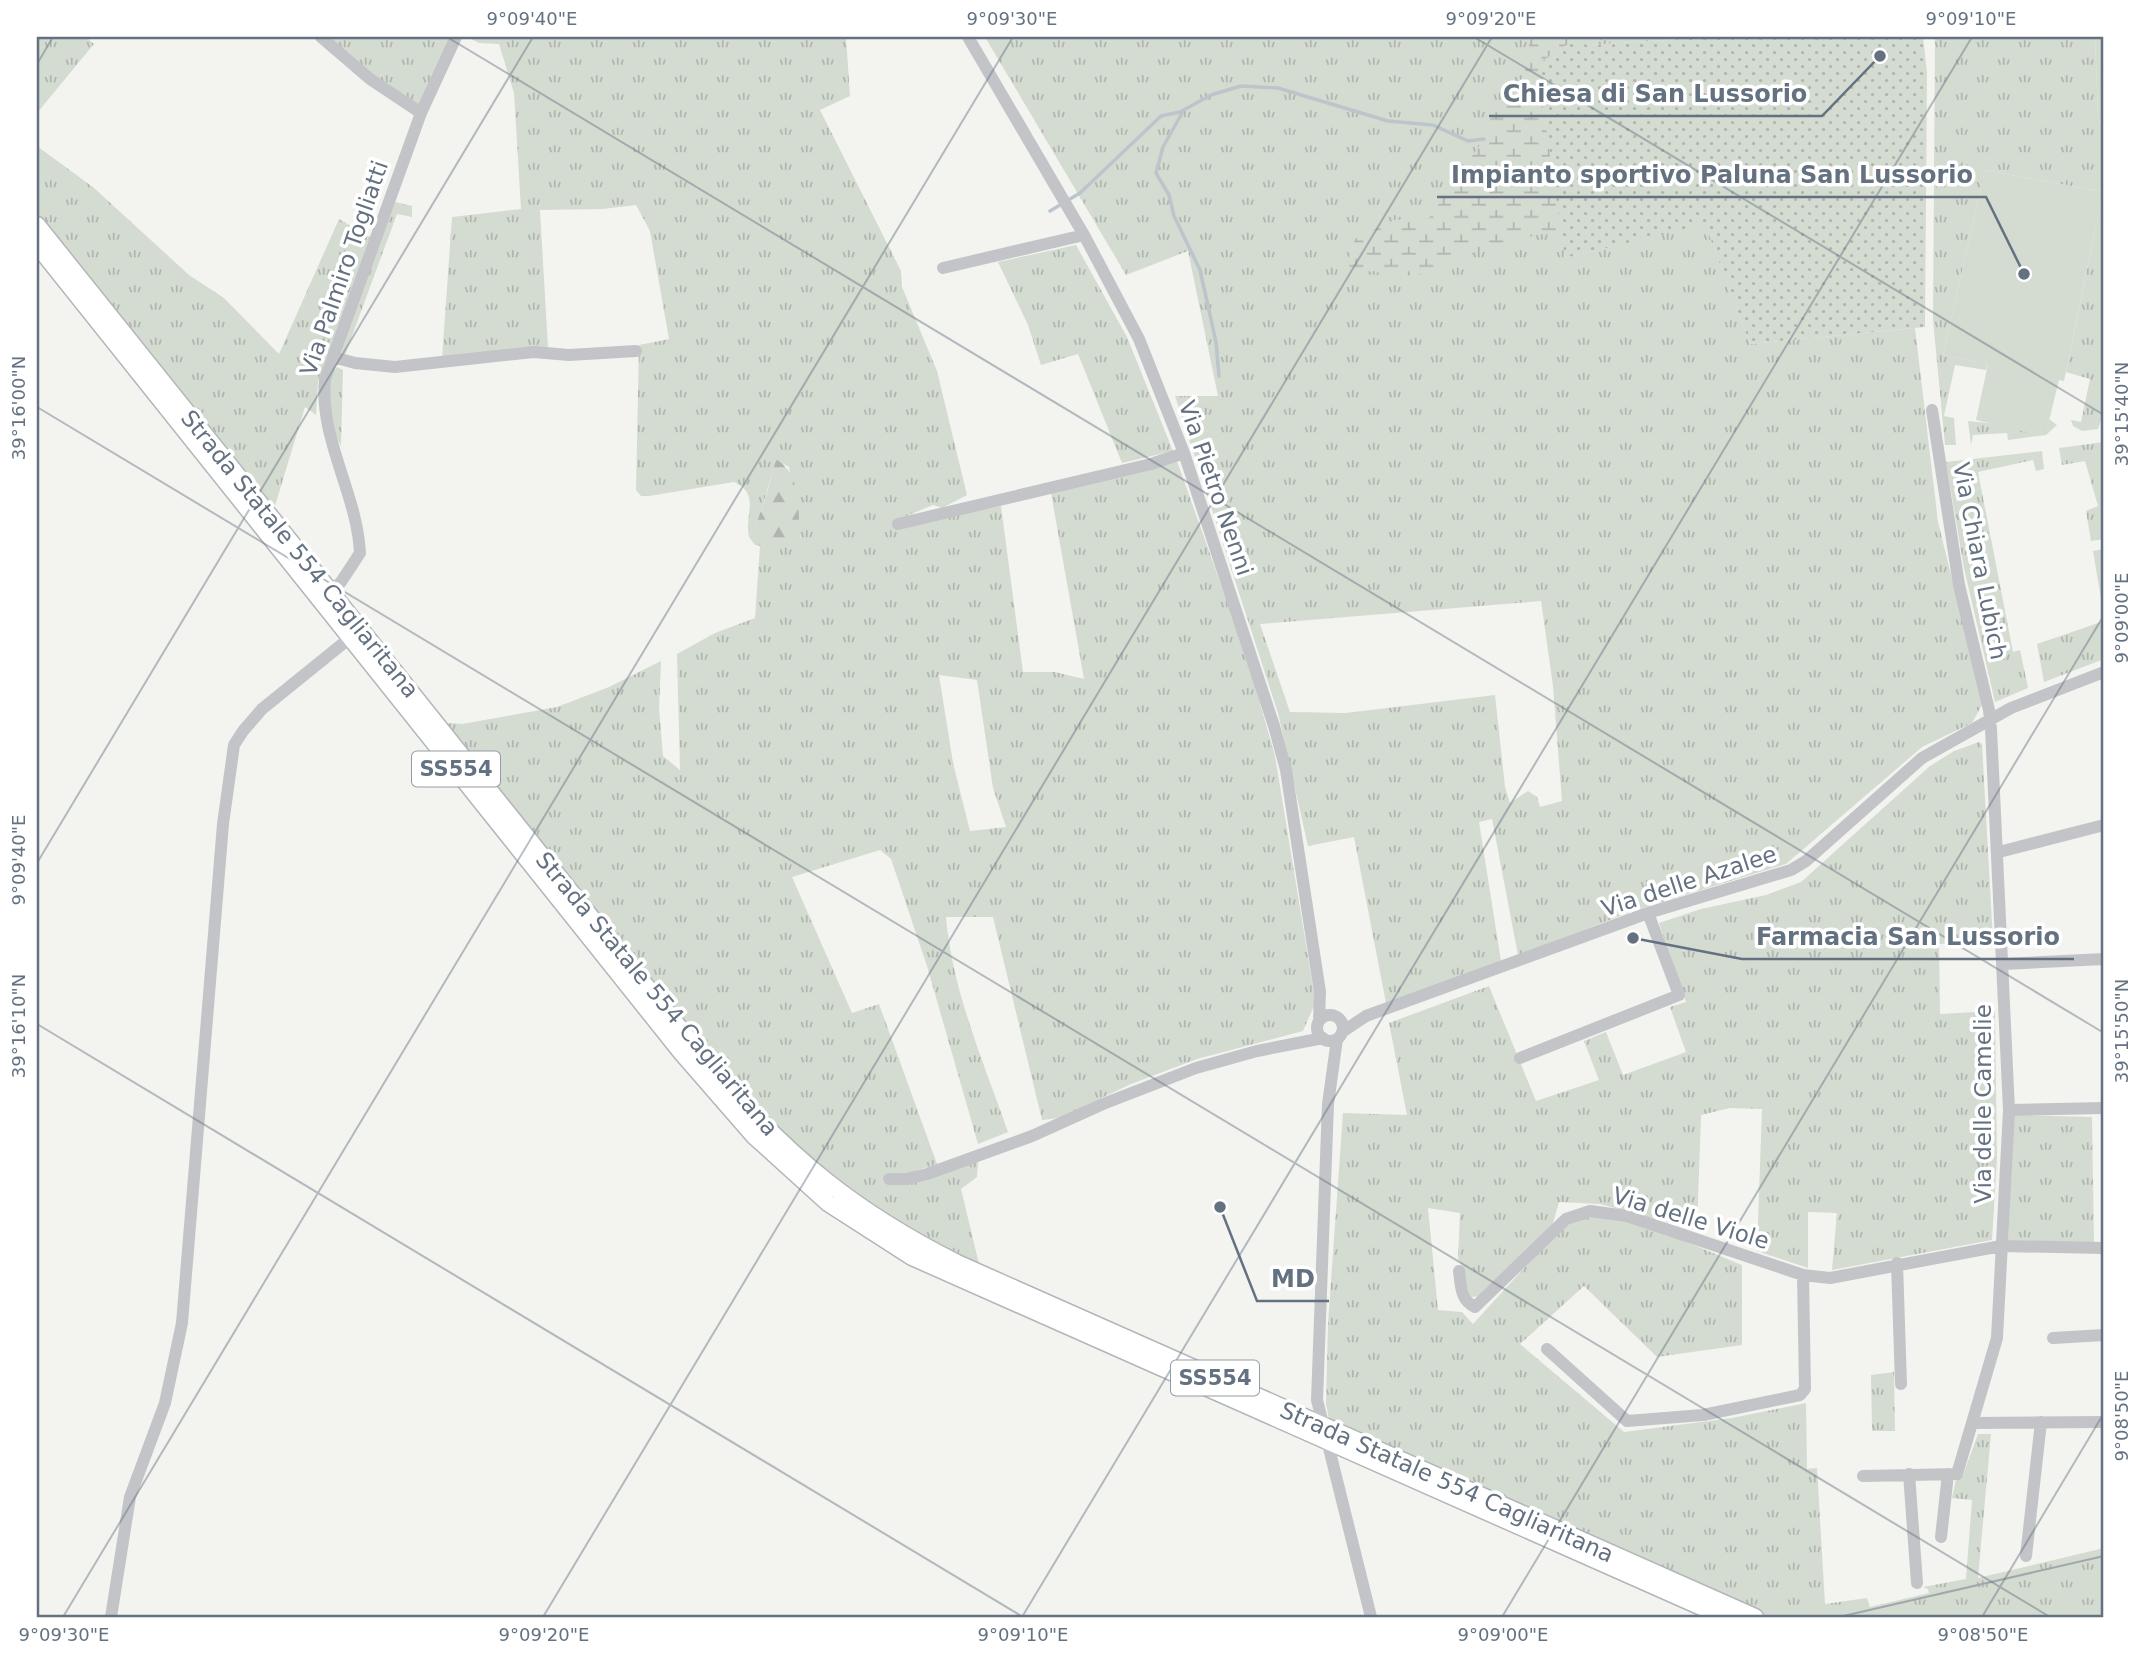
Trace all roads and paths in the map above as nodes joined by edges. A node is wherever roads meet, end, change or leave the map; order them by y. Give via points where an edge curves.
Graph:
1 (321, 37) edge
2 (456, 37) edge
3 (968, 37) edge
4 (421, 113) junction
5 (37, 225) edge
6 (1084, 235) junction
7 (37, 245) edge
8 (943, 268) dead end
9 (636, 351) dead end
10 (332, 357) junction
11 (1932, 410) dead end
12 (1184, 453) junction
13 (898, 524) dead end
14 (330, 592) junction
15 (351, 637) junction
16 (2104, 672) edge
17 (1990, 720) junction
18 (2104, 825) edge
19 (1999, 852) junction
20 (1648, 914) junction
21 (2104, 959) edge
22 (2004, 964) junction
23 (1321, 992) junction
24 (1366, 1016) junction
25 (1336, 1017) junction
26 (1327, 1033) junction
27 (1520, 1058) dead end
28 (2104, 1108) edge
29 (2009, 1110) junction
30 (889, 1179) dead end
31 (2001, 1246) junction
32 (2104, 1248) edge
33 (1897, 1263) junction
34 (1459, 1271) dead end
35 (1803, 1275) junction
36 (2104, 1335) edge
37 (2053, 1338) dead end
38 (1547, 1349) dead end
39 (1901, 1384) dead end
40 (2041, 1422) junction
41 (2104, 1422) edge
42 (1973, 1423) junction
43 (1324, 1427) junction
44 (1329, 1444) junction
45 (1909, 1474) junction
46 (1948, 1474) junction
47 (1863, 1476) dead end
48 (1941, 1537) dead end
49 (2025, 1556) dead end
50 (1917, 1583) dead end
51 (1716, 1614) edge
52 (111, 1617) edge
53 (1371, 1617) edge
54 (1754, 1617) edge

1 - 4 street via 370,79
2 - 4 street, Via Palmiro Togliatti
3 - 6 street, Via Pietro Nenni
4 - 10 street, Via Palmiro Togliatti
5 - 14 main road, Strada Statale 554 Cagliaritana / SS554
6 - 8 street
6 - 12 street, Via Pietro Nenni via 1139,339
7 - 15 main road, Strada Statale 554 Cagliaritana / SS554
9 - 10 street via 534,352 395,367
10 - 14 street, Via Palmiro Togliatti via 322,401 359,534 359,553
11 - 17 street, Via Chiara Lubich via 1959,585
12 - 13 street
12 - 23 street, Via Pietro Nenni via 1286,770
14 - 43 main road, Strada Statale 554 Cagliaritana / SS554 via 718,1076 797,1159 848,1200 920,1244
15 - 44 main road, Strada Statale 554 Cagliaritana / SS554 via 681,1052 754,1136 828,1203 912,1257
15 - 52 street via 262,709 234,745 223,824 182,1323 165,1403 130,1497
16 - 17 street, Via delle Azalee
17 - 19 street, Via delle Camelie
17 - 20 street, Via delle Azalee via 1922,758 1800,865 1775,877
18 - 19 street
19 - 22 street, Via delle Camelie
20 - 24 street, Via delle Azalee
20 - 27 street via 1679,995
21 - 22 street
22 - 29 street, Via delle Camelie
23 - 25 street, Via Pietro Nenni
23 - 26 street, Via Pietro Nenni
24 - 25 street, Via delle Azalee
24 - 26 street, Via delle Azalee
25 - 26 street, Via Pietro Nenni
25 - 26 street, Via delle Azalee via 1328,1015
26 - 30 street via 1196,1068 927,1174
26 - 43 street, Via Pietro Nenni via 1335,1068 1328,1104 1317,1388
28 - 29 street
29 - 31 street, Via delle Camelie
31 - 32 street, Via delle Viole
31 - 33 street, Via delle Viole
31 - 42 street, Via delle Camelie via 1997,1338
33 - 35 street, Via delle Viole via 1830,1278
33 - 39 street
34 - 35 street, Via delle Viole via 1462,1294 1475,1307 1566,1219 1590,1211 1628,1216
35 - 38 street via 1805,1389 1800,1395 1703,1415 1627,1421
36 - 37 street
40 - 41 street
40 - 42 street
40 - 49 street
42 - 46 street, Via delle Camelie via 1956,1474
43 - 44 street, Via Pietro Nenni
43 - 54 main road, Strada Statale 554 Cagliaritana / SS554
44 - 51 main road, Strada Statale 554 Cagliaritana / SS554
44 - 53 street, Via Pietro Nenni
45 - 46 street
45 - 47 street
45 - 50 street
46 - 48 street, Via delle Camelie

